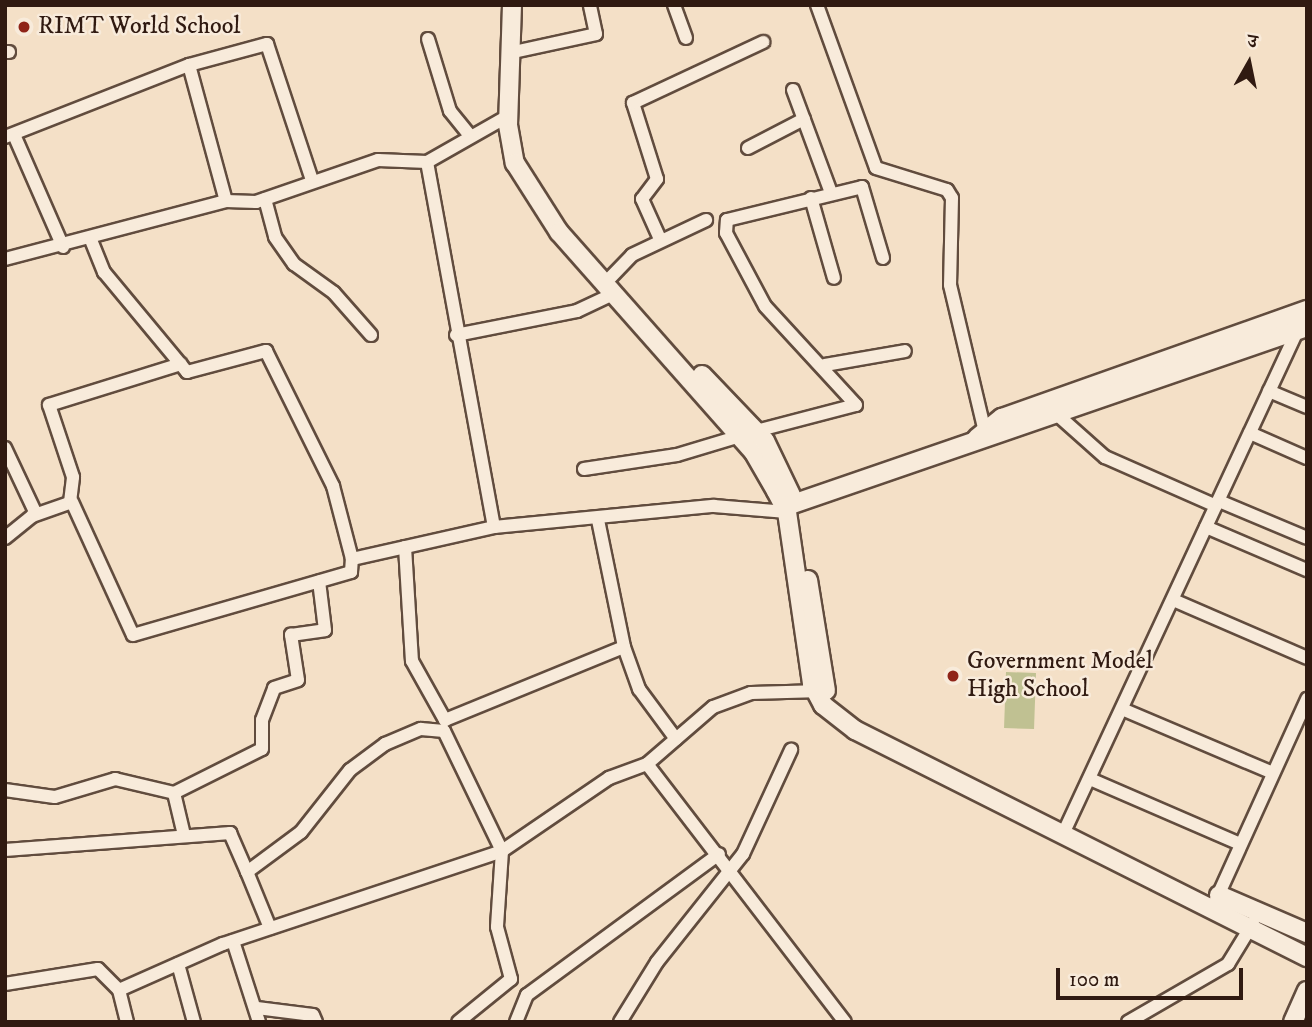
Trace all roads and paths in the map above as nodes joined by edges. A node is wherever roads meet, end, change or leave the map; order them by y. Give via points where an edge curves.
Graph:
1 (512, 5) edge
2 (522, 5) edge
3 (590, 5) edge
4 (674, 5) edge
5 (817, 5) edge
6 (686, 38) dead end
7 (428, 39) dead end
8 (763, 42) dead end
9 (514, 53) junction
10 (189, 65) junction
11 (793, 90) dead end
12 (508, 116) junction
13 (804, 119) junction
14 (470, 136) junction
15 (10, 137) edge
16 (748, 148) dead end
17 (427, 162) junction
18 (312, 180) junction
19 (831, 193) junction
20 (811, 198) junction
21 (265, 199) junction
22 (226, 201) junction
23 (706, 220) dead end
24 (660, 239) junction
25 (91, 240) junction
26 (63, 247) junction
27 (883, 258) dead end
28 (5, 259) edge
29 (834, 278) dead end
30 (613, 285) junction
31 (1307, 311) edge
32 (371, 335) dead end
33 (456, 335) junction
34 (1301, 335) edge
35 (905, 351) dead end
36 (181, 364) junction
37 (825, 366) junction
38 (1269, 391) junction
39 (1307, 407) edge
40 (1051, 409) junction
41 (985, 432) junction
42 (1250, 433) junction
43 (748, 434) junction
44 (5, 448) edge
45 (960, 451) junction
46 (1307, 458) edge
47 (584, 469) dead end
48 (69, 502) junction
49 (1217, 504) junction
50 (789, 507) junction
51 (36, 514) junction
52 (598, 520) junction
53 (494, 527) junction
54 (1206, 527) junction
55 (5, 538) edge
56 (1307, 538) edge
57 (405, 547) junction
58 (352, 559) junction
59 (1307, 570) edge
60 (319, 581) junction
61 (1173, 600) junction
62 (624, 646) junction
63 (1307, 658) edge
64 (820, 691) junction
65 (1307, 699) edge
66 (1122, 709) junction
67 (676, 739) junction
68 (791, 750) dead end
69 (647, 764) junction
70 (1273, 773) junction
71 (1090, 779) junction
72 (5, 790) edge
73 (174, 793) junction
74 (1063, 834) junction
75 (184, 835) junction
76 (1240, 845) junction
77 (5, 850) edge
78 (502, 851) junction
79 (719, 854) junction
80 (730, 869) junction
81 (247, 872) junction
82 (1215, 902) junction
83 (1259, 912) junction
84 (270, 928) junction
85 (1250, 929) junction
86 (1307, 933) edge
87 (233, 941) junction
88 (1307, 957) edge
89 (178, 964) junction
90 (5, 984) edge
91 (119, 990) junction
92 (1307, 991) edge
93 (257, 1008) junction
94 (127, 1022) edge
95 (194, 1022) edge
96 (259, 1022) edge
97 (316, 1022) edge
98 (458, 1022) edge
99 (516, 1022) edge
100 (620, 1022) edge
101 (845, 1022) edge
102 (1128, 1022) edge
103 (1293, 1022) edge

1 - 9 street
2 - 9 street
3 - 9 street via 596,34
4 - 6 street
5 - 41 street via 876,168 947,190 952,198 950,285
7 - 14 street via 450,111
8 - 24 street via 633,103 657,179 642,198
9 - 12 street
9 - 30 street via 517,118 525,157 541,190
10 - 15 street
10 - 18 street via 267,44
10 - 22 street
11 - 13 street
12 - 14 street
12 - 30 street via 515,163 533,199
13 - 16 street
13 - 19 street
14 - 17 street
15 - 26 street
17 - 18 street via 377,160
17 - 33 street
18 - 21 street
19 - 20 street
19 - 27 street via 864,189
20 - 29 street
20 - 37 street via 724,225 765,306
21 - 22 street
21 - 32 street via 275,237 294,264 334,293
22 - 25 street
23 - 24 street
24 - 30 street via 632,255
25 - 26 street
25 - 36 street via 104,272
26 - 28 street
30 - 33 street via 577,312
30 - 43 street
31 - 34 street
31 - 40 street
33 - 53 street
34 - 38 street
34 - 40 street
35 - 37 street
36 - 48 street via 49,405 73,477
36 - 58 street via 187,372 265,351 333,486
37 - 43 street via 854,410
38 - 39 street
38 - 42 street
40 - 41 street
40 - 45 street
40 - 49 street via 1105,457
41 - 45 street
42 - 46 street
42 - 49 street
43 - 47 street via 677,455
43 - 50 street
44 - 51 street
45 - 50 street
48 - 51 street
48 - 60 street via 88,528 132,635
49 - 54 street
49 - 56 street
50 - 52 street via 714,506
50 - 64 street
51 - 55 street
52 - 53 street
52 - 62 street
53 - 57 street
54 - 59 street
54 - 61 street
57 - 58 street
57 - 62 street via 412,661 445,720
58 - 60 street via 351,572
60 - 73 street via 325,630 291,635 298,680 274,688 262,720 262,749
61 - 63 street
61 - 66 street
62 - 67 street via 639,689
64 - 67 street via 751,693 713,707
64 - 74 street via 855,730
65 - 70 street
66 - 70 street
66 - 71 street
67 - 69 street
68 - 80 street via 743,854
69 - 78 street via 609,778
69 - 79 street
70 - 76 street
71 - 74 street
71 - 76 street
72 - 73 street via 55,797 115,779
73 - 75 street
74 - 82 street
75 - 77 street
75 - 81 street via 230,833
76 - 82 street
78 - 81 street via 456,752 435,728 385,744 349,770 301,832
78 - 84 street
78 - 98 street via 497,927 511,979
79 - 80 street
79 - 99 street via 527,995
80 - 100 street
80 - 101 street
81 - 84 street
82 - 83 street
82 - 85 street
83 - 85 street
83 - 86 street
84 - 87 street
85 - 88 street
85 - 102 street via 1228,964
87 - 89 street
87 - 93 street
89 - 91 street
89 - 95 street
90 - 91 street via 98,969
91 - 94 street
92 - 103 street
93 - 96 street
93 - 97 street via 313,1015

